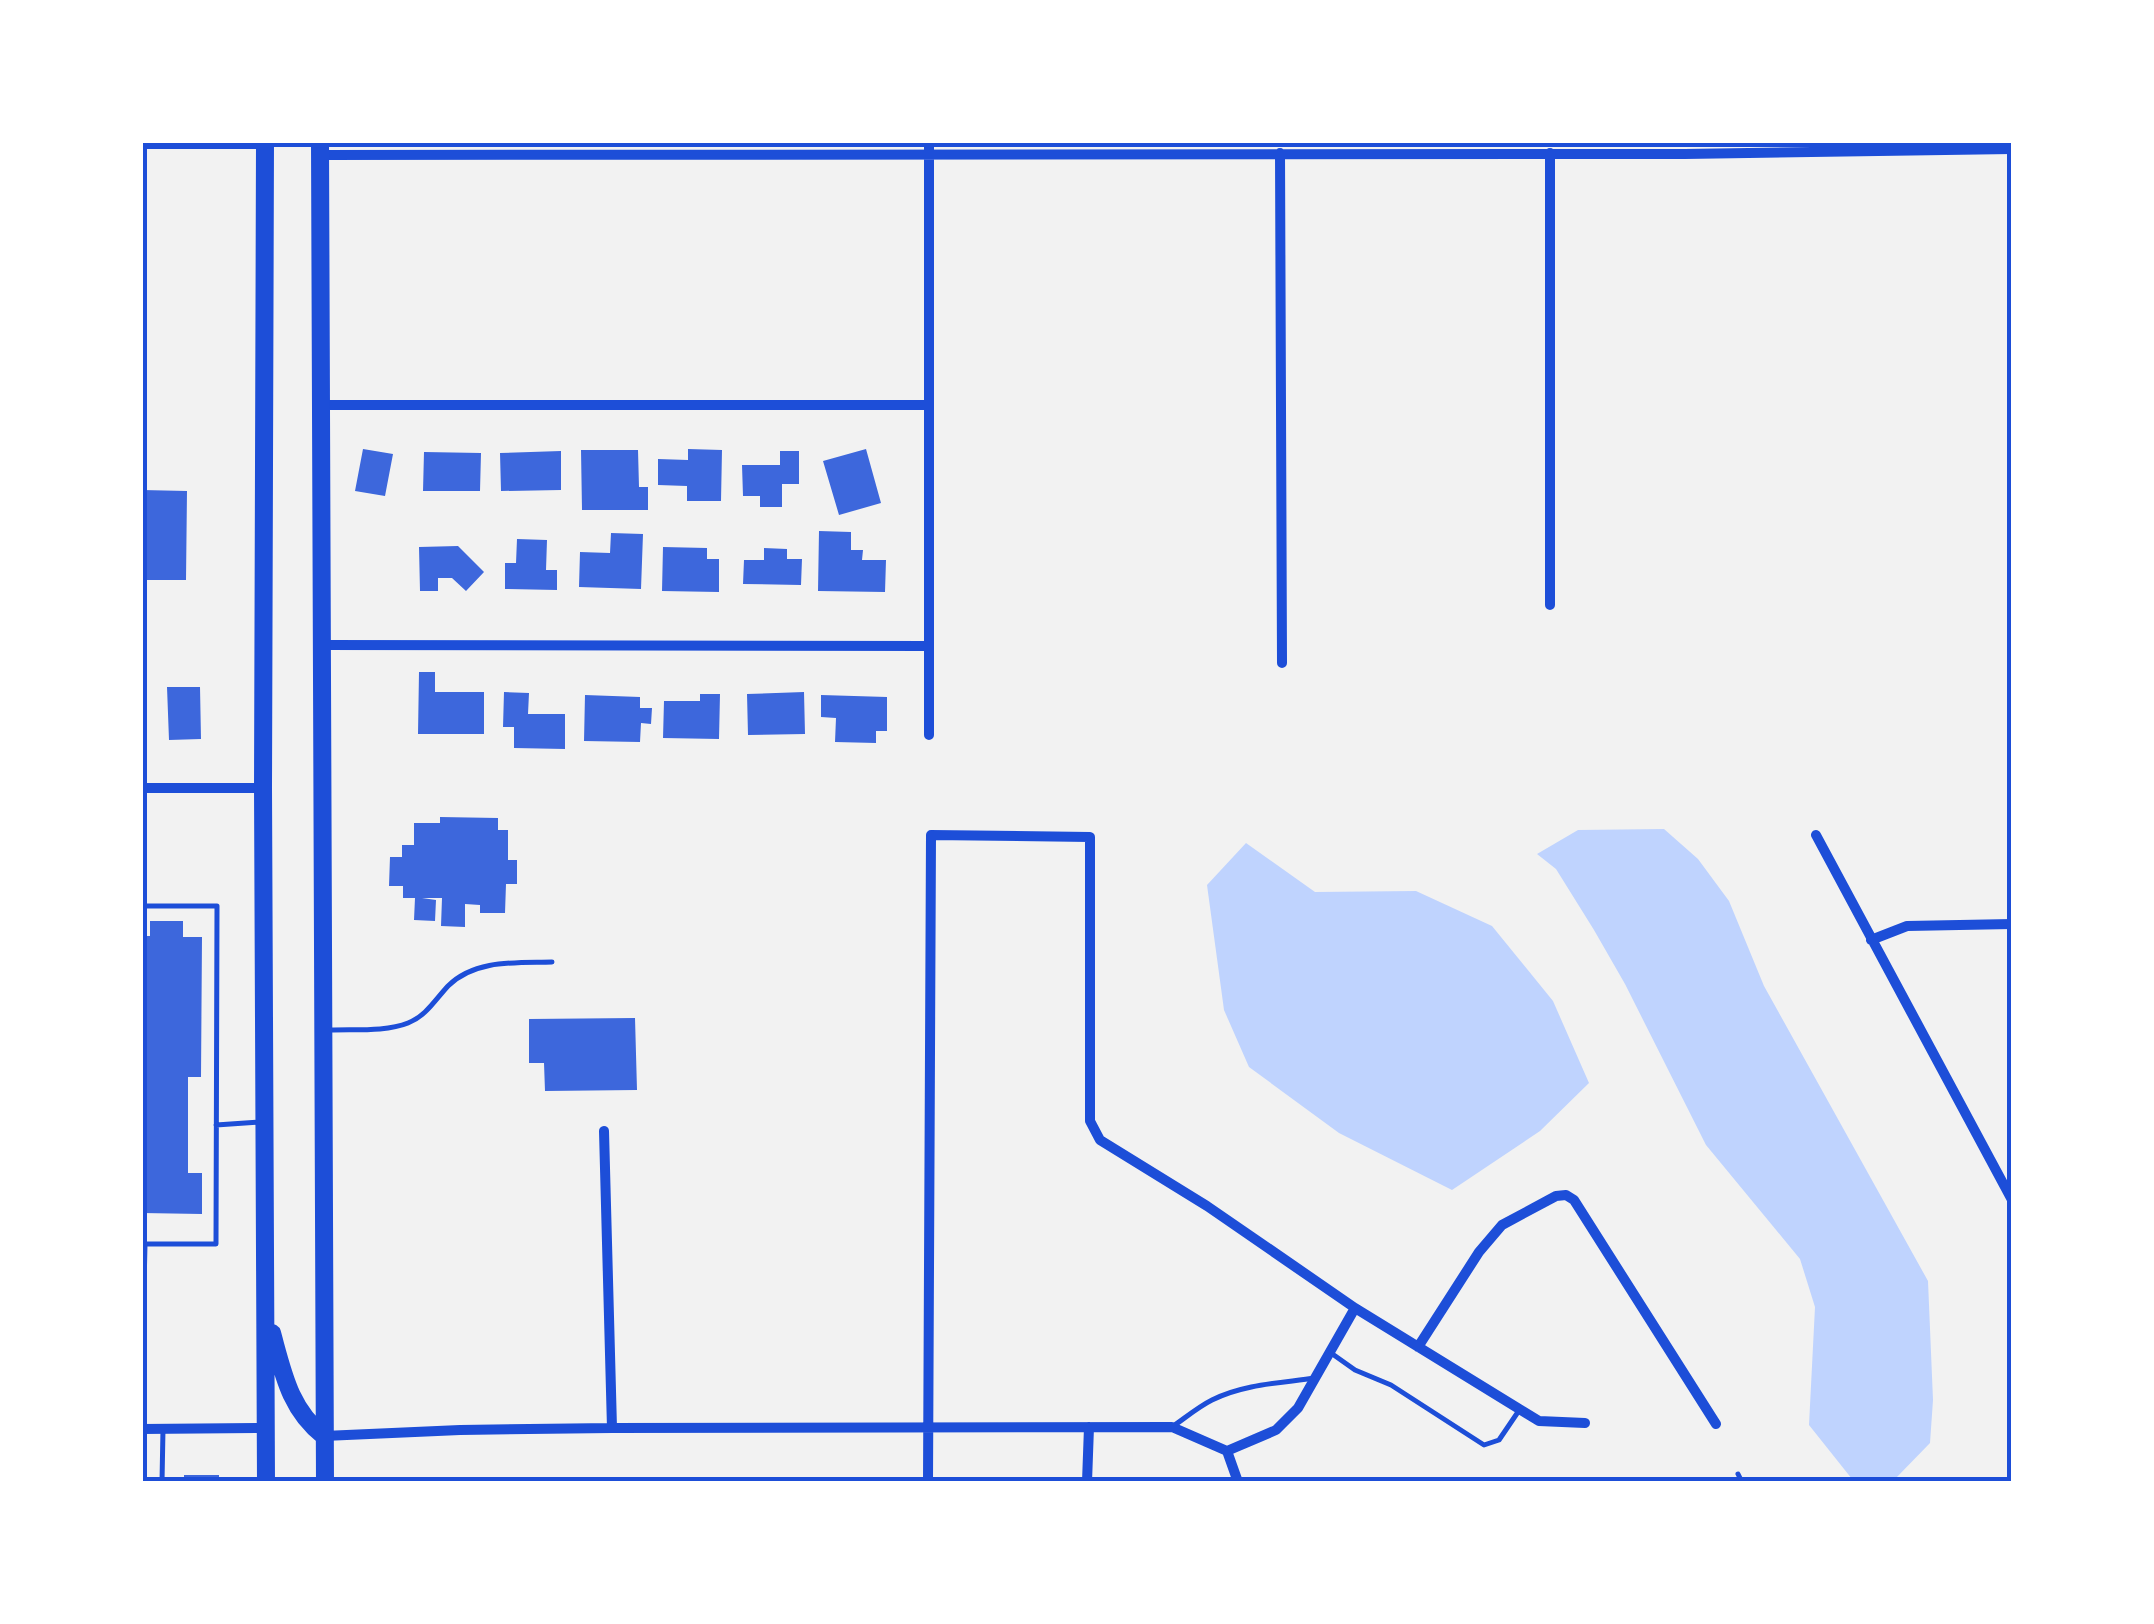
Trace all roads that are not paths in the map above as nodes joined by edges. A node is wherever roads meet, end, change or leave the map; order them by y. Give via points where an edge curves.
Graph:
1 (265, 143) edge
2 (142, 144) edge
3 (1904, 146) edge
4 (929, 148) edge
5 (1252, 148) edge
6 (320, 149) edge
7 (2012, 149) edge
8 (1280, 153) junction
9 (1550, 154) junction
10 (322, 405) junction
11 (927, 405) junction
12 (1550, 605) dead end
13 (320, 644) junction
14 (929, 646) junction
15 (1282, 662) dead end
16 (930, 735) dead end
17 (143, 788) edge
18 (263, 788) junction
19 (1816, 834) dead end
20 (142, 846) edge
21 (142, 906) edge
22 (2012, 924) edge
23 (1871, 940) junction
24 (552, 962) dead end
25 (322, 1030) junction
26 (264, 1122) junction
27 (216, 1124) junction
28 (604, 1131) dead end
29 (2012, 1200) edge
30 (1355, 1308) junction
31 (265, 1309) junction
32 (1418, 1347) junction
33 (1330, 1352) junction
34 (142, 1373) edge
35 (1318, 1378) junction
36 (1520, 1409) junction
37 (1585, 1424) dead end
38 (1716, 1424) dead end
39 (928, 1427) junction
40 (1088, 1427) junction
41 (1172, 1427) junction
42 (266, 1428) junction
43 (612, 1428) junction
44 (142, 1429) edge
45 (163, 1430) junction
46 (324, 1436) junction
47 (1227, 1451) junction
48 (1738, 1474) dead end
49 (162, 1482) edge
50 (266, 1482) edge
51 (325, 1482) edge
52 (928, 1482) edge
53 (1087, 1482) edge
54 (1238, 1482) edge
55 (1742, 1482) edge

1 - 2 street
1 - 18 main road
3 - 7 street
3 - 9 street
4 - 5 street
4 - 6 street
4 - 11 street
5 - 8 street
6 - 10 main road
8 - 9 street
8 - 15 street
9 - 12 street
10 - 11 street
10 - 13 main road
11 - 14 street
13 - 14 street
13 - 25 main road
14 - 16 street
17 - 18 street
17 - 20 lane
18 - 26 main road
19 - 23 street
21 - 27 lane via 217,906
22 - 23 street via 1907,926
23 - 29 street
24 - 25 lane via 469,971 406,1024
25 - 46 main road
26 - 27 lane
26 - 31 main road
27 - 34 lane via 216,1244 145,1244
28 - 43 street
30 - 32 street
30 - 33 street
30 - 39 street via 1094,1132 1088,836 930,834
31 - 42 main road
31 - 46 main road via 287,1389 306,1422
32 - 36 street
32 - 38 street via 1502,1225 1566,1195
33 - 35 street
33 - 36 lane via 1484,1445 1499,1440
35 - 41 lane via 1229,1393
35 - 47 street via 1276,1430
36 - 37 street via 1539,1421
39 - 40 street
39 - 43 street
39 - 52 street
40 - 41 street
40 - 53 street
41 - 47 street
42 - 45 street
42 - 50 main road
43 - 46 street
44 - 45 street
45 - 49 lane
46 - 51 main road
47 - 54 street
48 - 55 lane

